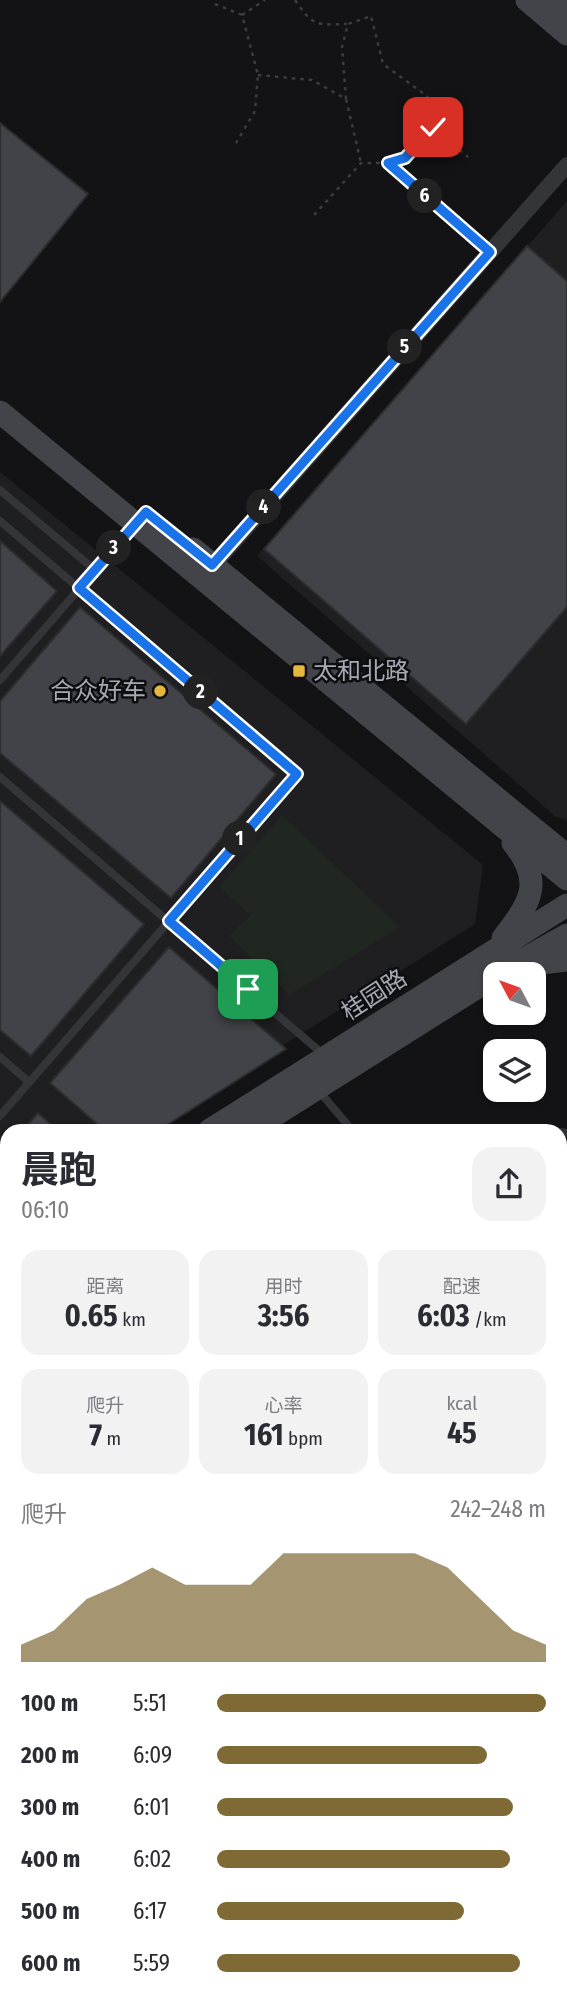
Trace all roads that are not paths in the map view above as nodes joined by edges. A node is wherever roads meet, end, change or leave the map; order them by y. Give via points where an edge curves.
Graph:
1 (527, 0) edge
2 (554, 0) edge
3 (567, 12) edge
4 (567, 34) edge
5 (567, 165) edge
6 (0, 393) edge
7 (0, 412) edge
8 (0, 490) edge
9 (141, 517) junction
10 (0, 521) edge
11 (95, 570) junction
12 (207, 571) junction
13 (79, 588) junction
14 (0, 680) edge
15 (0, 777) edge
16 (516, 813) junction
17 (491, 816) junction
18 (567, 835) edge
19 (567, 856) edge
20 (567, 879) edge
21 (567, 905) edge
22 (169, 921) junction
23 (567, 935) edge
24 (567, 960) edge
25 (501, 962) edge
26 (504, 962) edge
27 (510, 962) edge
28 (546, 962) edge
29 (483, 975) edge
30 (483, 978) edge
31 (326, 1056) junction
32 (0, 1057) edge
33 (29, 1082) junction
34 (317, 1089) junction
35 (0, 1116) edge
36 (220, 1124) edge
37 (261, 1124) edge
38 (347, 1124) edge

1 - 4 main road
2 - 3 main road
5 - 12 street
6 - 9 main road
7 - 9 main road
8 - 11 lane
9 - 11 lane
9 - 12 main road
10 - 13 lane
11 - 13 lane
12 - 16 main road
12 - 17 main road
13 - 14 lane
13 - 22 lane via 297,774
15 - 22 lane
16 - 18 main road
16 - 19 main road
17 - 20 main road
17 - 25 main road via 524,857 532,887
21 - 26 main road, 桂园路
22 - 31 lane
22 - 33 lane
23 - 27 main road
24 - 28 main road
29 - 31 main road, 桂园路
30 - 34 main road
31 - 36 main road, 桂园路
32 - 33 lane
33 - 35 lane
34 - 37 main road
34 - 38 lane

